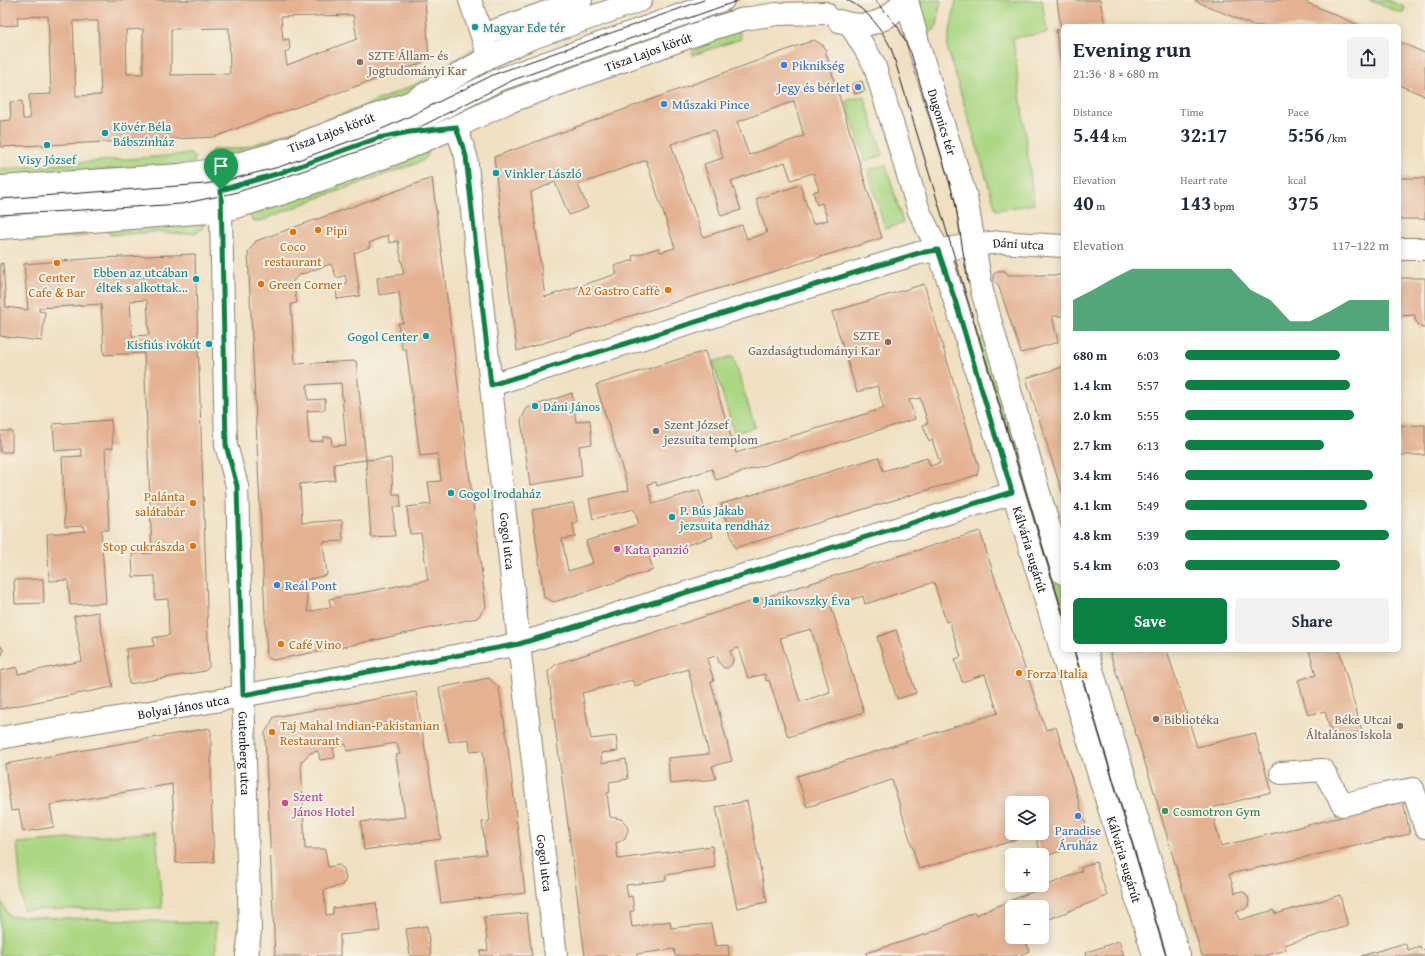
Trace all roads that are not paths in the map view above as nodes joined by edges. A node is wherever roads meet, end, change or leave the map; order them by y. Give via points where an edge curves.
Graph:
1 (470, 0) edge
2 (581, 0) edge
3 (641, 0) edge
4 (723, 0) edge
5 (906, 0) edge
6 (819, 6) edge
7 (850, 24) junction
8 (456, 127) junction
9 (378, 138) junction
10 (220, 169) junction
11 (0, 187) edge
12 (222, 201) junction
13 (0, 207) edge
14 (0, 228) edge
15 (973, 245) junction
16 (1059, 246) edge
17 (1401, 249) edge
18 (1425, 249) edge
19 (938, 250) junction
20 (491, 385) junction
21 (1012, 492) junction
22 (1061, 566) edge
23 (519, 644) junction
24 (1087, 652) edge
25 (243, 695) junction
26 (0, 738) edge
27 (1281, 773) dead end
28 (1425, 827) edge
29 (247, 956) edge
30 (556, 956) edge
31 (1154, 956) edge
32 (1179, 956) edge

1 - 2 street via 484,42
3 - 10 street, Tisza Lajos körút via 532,38 489,57 411,102 273,154
4 - 9 street, Tisza Lajos körút via 498,80
5 - 7 street via 883,20 867,24
5 - 15 street, Dugonics tér via 966,198
6 - 7 street via 837,20
6 - 8 street, Tisza Lajos körút via 744,19 710,29 506,103
7 - 19 street via 874,64 919,211
8 - 9 street, Tisza Lajos körút
8 - 12 street, Tisza Lajos körút via 393,154 284,193
8 - 20 street, Gogol utca via 466,156
9 - 12 street, Tisza Lajos körút via 280,173
10 - 11 street, Tisza Lajos körút via 180,175
10 - 12 street, Gutenberg utca
12 - 13 street, Tisza Lajos körút via 182,195
12 - 14 street, Tisza Lajos körút
12 - 25 street, Gutenberg utca via 226,445 237,486
15 - 16 street, Dáni utca via 1000,242
15 - 19 street
15 - 22 street, Kálvária sugárút via 982,291
17 - 18 street
19 - 20 street via 919,253
19 - 21 street, Kálvária sugárút
20 - 23 street, Gogol utca
21 - 23 street, Bolyai János utca
21 - 31 street, Kálvária sugárút
23 - 25 street, Bolyai János utca
23 - 30 street, Gogol utca
24 - 32 street, Kálvária sugárút
25 - 26 street, Bolyai János utca
25 - 29 street, Gutenberg utca via 250,930
27 - 28 street via 1323,770 1343,805 1413,789

